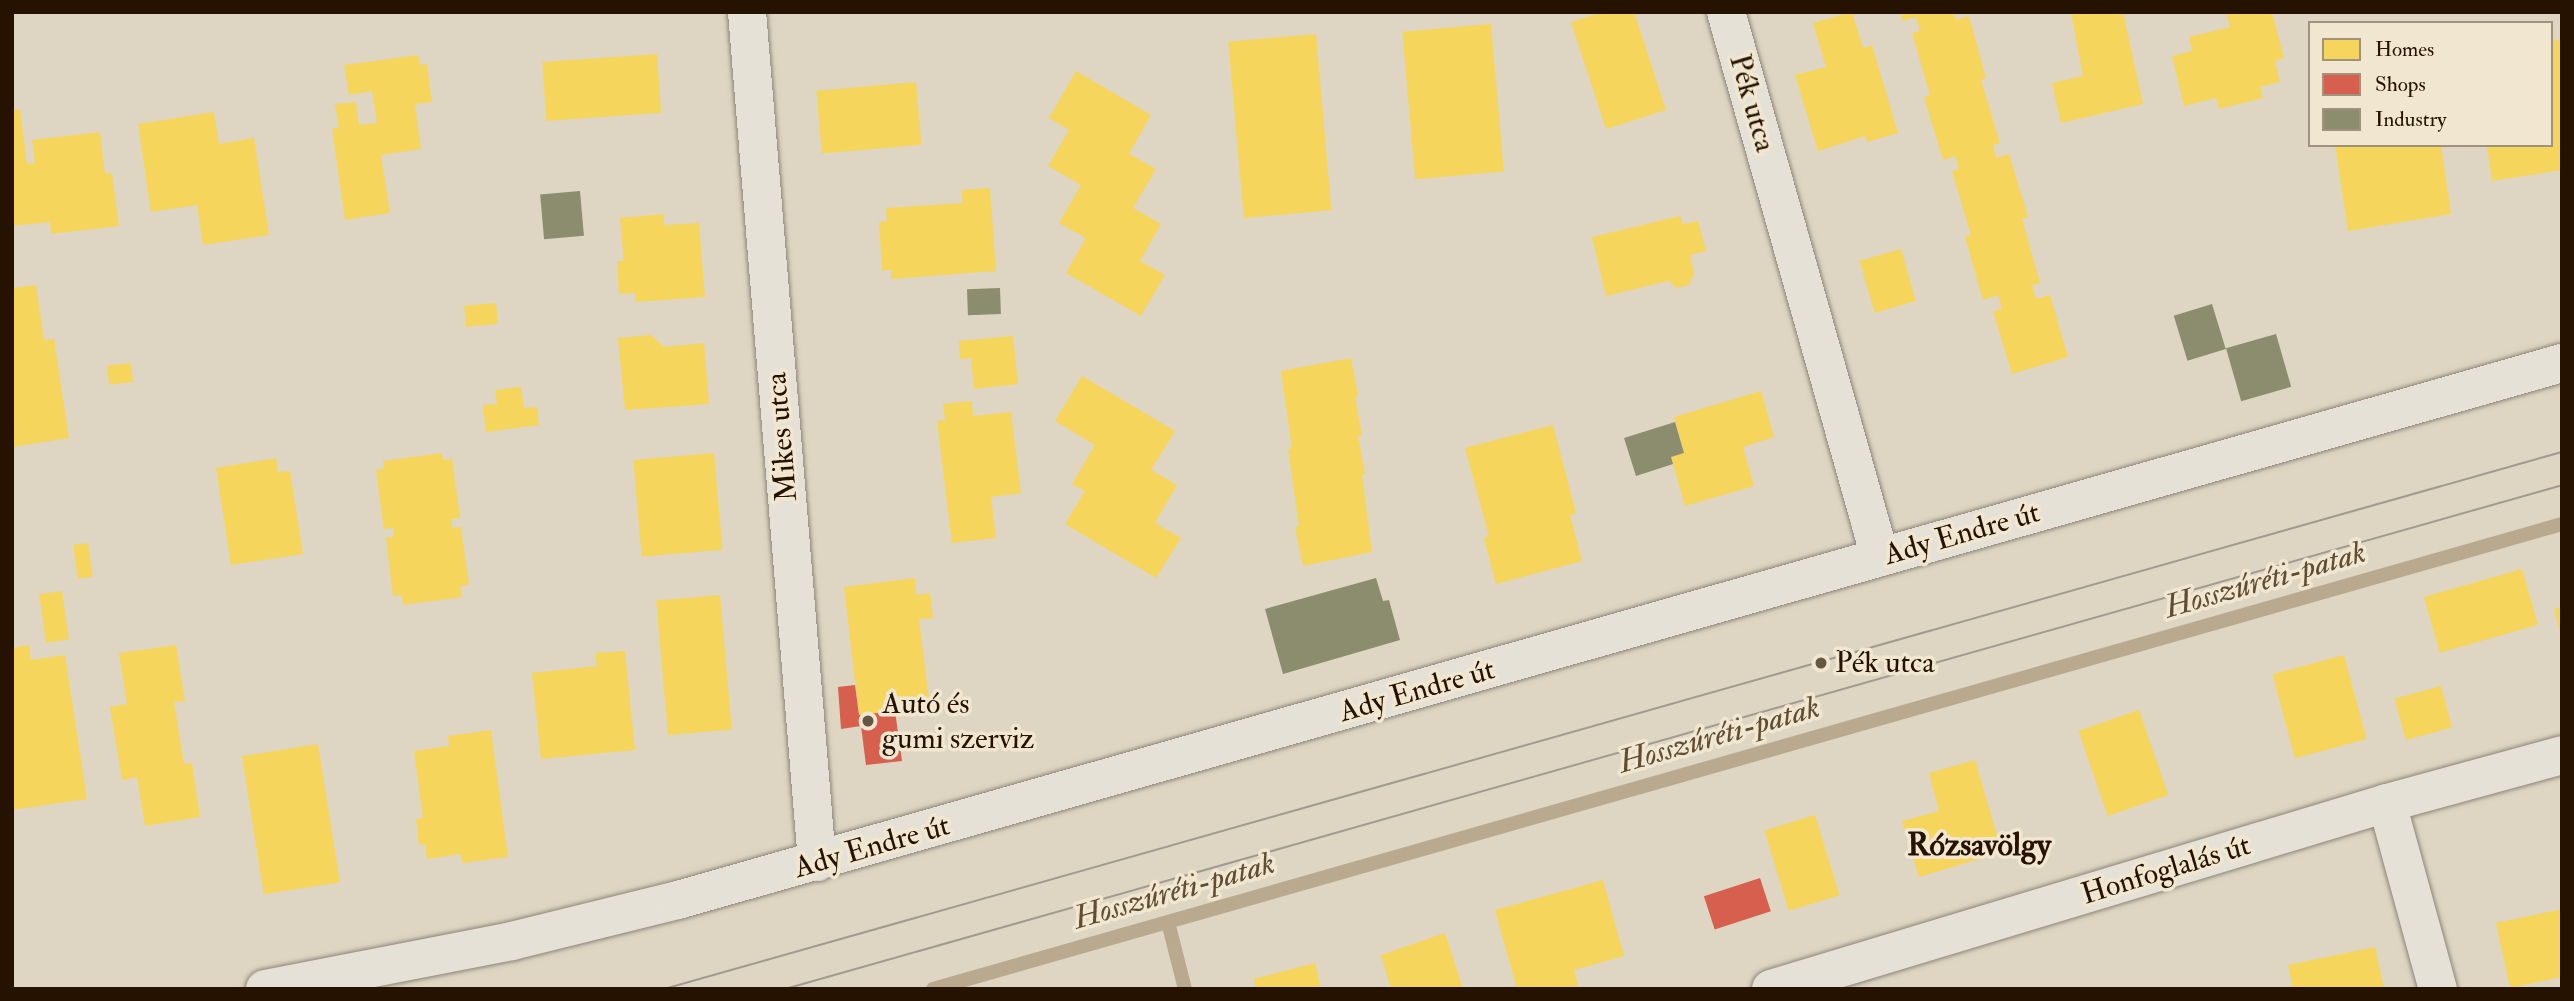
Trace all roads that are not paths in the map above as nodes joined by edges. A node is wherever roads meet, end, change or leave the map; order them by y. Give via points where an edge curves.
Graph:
1 (747, 12) edge
2 (1726, 12) edge
3 (2562, 363) edge
4 (1880, 557) junction
5 (2562, 755) edge
6 (2387, 803) junction
7 (817, 862) junction
8 (265, 989) edge
9 (1771, 989) edge
10 (2438, 989) edge

1 - 7 street, Mikes utca
2 - 4 street, Pék utca
3 - 4 street, Ady Endre út
4 - 7 street, Ady Endre út
5 - 6 street, Honfoglalás út
6 - 9 street, Honfoglalás út
6 - 10 street
7 - 8 street, Ady Endre út via 512,941

